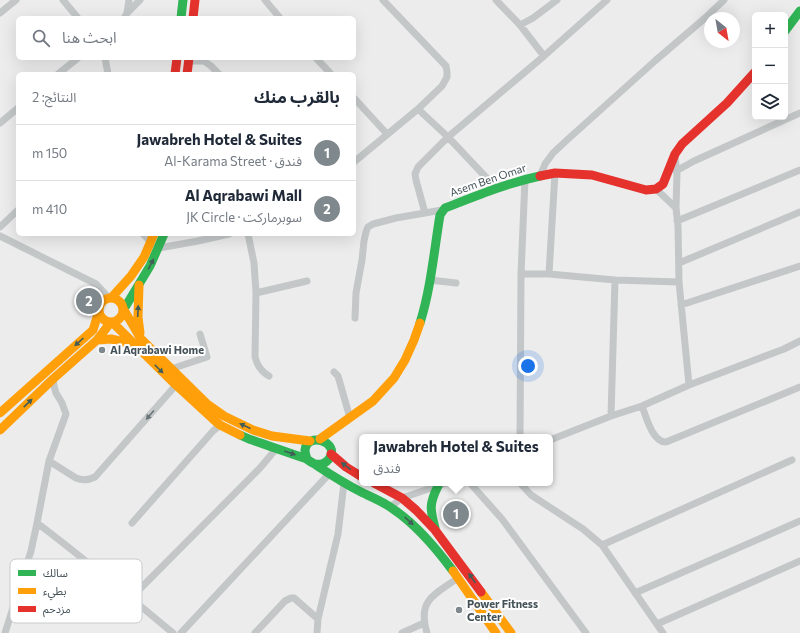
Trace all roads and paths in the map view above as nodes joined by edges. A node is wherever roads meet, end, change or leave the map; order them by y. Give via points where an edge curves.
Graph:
1 (16, 0) edge
2 (63, 0) edge
3 (129, 0) edge
4 (140, 0) edge
5 (183, 0) edge
6 (195, 0) edge
7 (265, 0) edge
8 (382, 0) edge
9 (496, 0) edge
10 (557, 0) edge
11 (724, 0) edge
12 (603, 1) edge
13 (800, 11) edge
14 (0, 13) edge
15 (125, 15) edge
16 (76, 16) edge
17 (181, 16) edge
18 (193, 16) edge
19 (278, 16) edge
20 (520, 25) junction
21 (788, 27) edge
22 (544, 56) junction
23 (76, 60) edge
24 (105, 60) edge
25 (177, 60) edge
26 (189, 60) edge
27 (204, 60) edge
28 (204, 60) edge
29 (318, 60) edge
30 (60, 72) edge
31 (108, 72) edge
32 (175, 72) edge
33 (187, 72) edge
34 (217, 72) edge
35 (329, 72) edge
36 (752, 75) edge
37 (356, 100) edge
38 (418, 109) junction
39 (16, 110) edge
40 (800, 113) edge
41 (0, 123) edge
42 (387, 134) junction
43 (448, 137) junction
44 (675, 154) junction
45 (356, 160) edge
46 (800, 170) edge
47 (676, 171) junction
48 (555, 173) junction
49 (540, 176) junction
50 (525, 178) junction
51 (496, 188) junction
52 (656, 189) junction
53 (676, 208) junction
54 (442, 210) junction
55 (16, 212) edge
56 (800, 212) edge
57 (425, 213) junction
58 (677, 221) junction
59 (0, 227) edge
60 (0, 236) edge
61 (220, 236) edge
62 (248, 236) edge
63 (155, 241) edge
64 (679, 263) junction
65 (800, 266) edge
66 (521, 274) junction
67 (549, 274) junction
68 (430, 280) junction
69 (615, 280) junction
70 (307, 281) dead end
71 (678, 282) junction
72 (140, 283) junction
73 (456, 283) dead end
74 (256, 293) junction
75 (105, 302) junction
76 (681, 305) junction
77 (124, 310) junction
78 (355, 318) dead end
79 (111, 322) junction
80 (200, 334) dead end
81 (97, 340) junction
82 (800, 341) edge
83 (138, 342) junction
84 (172, 369) junction
85 (334, 372) dead end
86 (269, 376) dead end
87 (53, 379) junction
88 (176, 385) junction
89 (689, 385) junction
90 (800, 387) edge
91 (642, 406) junction
92 (0, 413) edge
93 (611, 416) junction
94 (350, 418) junction
95 (341, 424) junction
96 (220, 425) junction
97 (0, 430) edge
98 (520, 434) edge
99 (320, 439) junction
100 (553, 439) edge
101 (310, 441) junction
102 (329, 444) junction
103 (276, 449) junction
104 (331, 454) junction
105 (307, 459) junction
106 (792, 460) dead end
107 (49, 461) junction
108 (316, 465) junction
109 (329, 474) junction
110 (359, 475) edge
111 (344, 483) junction
112 (380, 486) edge
113 (439, 486) edge
114 (441, 486) edge
115 (473, 486) edge
116 (522, 486) edge
117 (402, 498) junction
118 (390, 507) junction
119 (800, 521) edge
120 (37, 523) junction
121 (132, 523) dead end
122 (435, 530) junction
123 (602, 545) junction
124 (28, 559) edge
125 (84, 559) edge
126 (800, 561) edge
127 (458, 578) junction
128 (142, 587) edge
129 (635, 593) junction
130 (142, 607) edge
131 (10, 617) edge
132 (318, 619) junction
133 (424, 623) junction
134 (657, 624) junction
135 (5, 633) edge
136 (173, 633) edge
137 (181, 633) edge
138 (255, 633) edge
139 (317, 633) edge
140 (402, 633) edge
141 (427, 633) edge
142 (496, 633) edge
143 (511, 633) edge
144 (586, 633) edge
145 (663, 633) edge

1 - 14 street
2 - 16 street
3 - 15 street
4 - 15 street
5 - 17 street
6 - 18 street
7 - 19 street
8 - 38 street via 446,66 447,77 442,86
9 - 20 street
10 - 20 street
11 - 49 street via 567,140 549,158
12 - 22 street
13 - 21 street
20 - 22 street
22 - 43 street
23 - 30 street
24 - 31 street
25 - 32 street
26 - 28 street
26 - 33 street
27 - 34 street
29 - 35 street
36 - 44 street
37 - 42 street
38 - 42 street
38 - 43 street
39 - 41 street
40 - 47 street
42 - 45 street
43 - 51 street
43 - 57 street via 418,167 415,174
44 - 47 street
44 - 52 street via 663,184
46 - 58 street
47 - 53 street
48 - 49 street, Asem Ben Omar
48 - 52 street, Asem Ben Omar via 592,175 646,190
48 - 67 street
49 - 50 street, Asem Ben Omar
50 - 51 street, Asem Ben Omar
50 - 66 street
51 - 54 street, Asem Ben Omar
52 - 53 street
53 - 58 street
54 - 57 street
54 - 68 street, Asem Ben Omar
55 - 59 street
56 - 64 street
57 - 78 street via 377,222 368,227 356,293
58 - 64 street
60 - 75 street via 96,284
61 - 63 street via 198,241
62 - 74 street
72 -> 63 street via 150,266
63 - 75 street via 131,276
64 - 71 street
65 - 76 street
66 - 67 street
66 - 98 street
67 - 69 street
68 - 73 street
68 - 94 street, Asem Ben Omar via 424,309 405,360 394,378 373,401
69 - 71 street
69 - 93 street
70 - 74 street
71 - 76 street
72 - 77 street
83 -> 72 street
74 - 86 street via 255,357 257,364
75 - 77 street via 116,298
75 - 79 street via 102,317
75 -> 92 street via 92,330
76 - 89 street
77 - 79 street via 121,317
77 - 83 street
79 - 81 street
79 - 83 street
80 - 84 street via 207,357
81 - 83 street via 112,338
81 - 87 street
82 - 89 street
83 - 84 street
83 -> 88 street
101 -> 84 street via 272,436 224,416 207,404
85 - 94 street via 338,376
97 -> 87 street
87 - 107 street via 66,414
88 - 96 street
88 -> 107 street via 95,477 81,480
89 - 91 street
90 - 91 street via 664,442 657,439 651,430
91 - 93 street
93 - 100 street
94 - 95 street, Asem Ben Omar
95 - 99 street, Asem Ben Omar
95 - 102 street
96 - 103 street
96 - 121 street
99 - 101 street
99 - 102 street
101 - 105 street via 305,449
102 - 104 street
103 -> 105 street
103 - 128 street
104 - 108 street via 323,464
110 -> 104 street
105 - 108 street
106 - 123 street
107 - 120 street
108 - 109 street
109 - 111 street
109 - 137 street
111 - 118 street
111 - 132 street via 338,534
112 - 117 street
113 - 117 street
114 - 122 street via 431,500 430,510
115 - 144 street via 502,519
116 - 123 street via 531,495 583,529
117 - 118 street
117 - 122 street
118 -> 127 street via 425,536
119 - 129 street
120 - 124 street
120 - 125 street
143 -> 122 street
123 - 129 street
126 - 134 street
127 - 133 street via 428,600
127 - 142 street
129 - 134 street
130 - 136 street
131 - 135 street
132 - 138 street via 291,598 285,601
132 - 139 street
133 - 140 street
133 - 141 street
134 - 145 street

